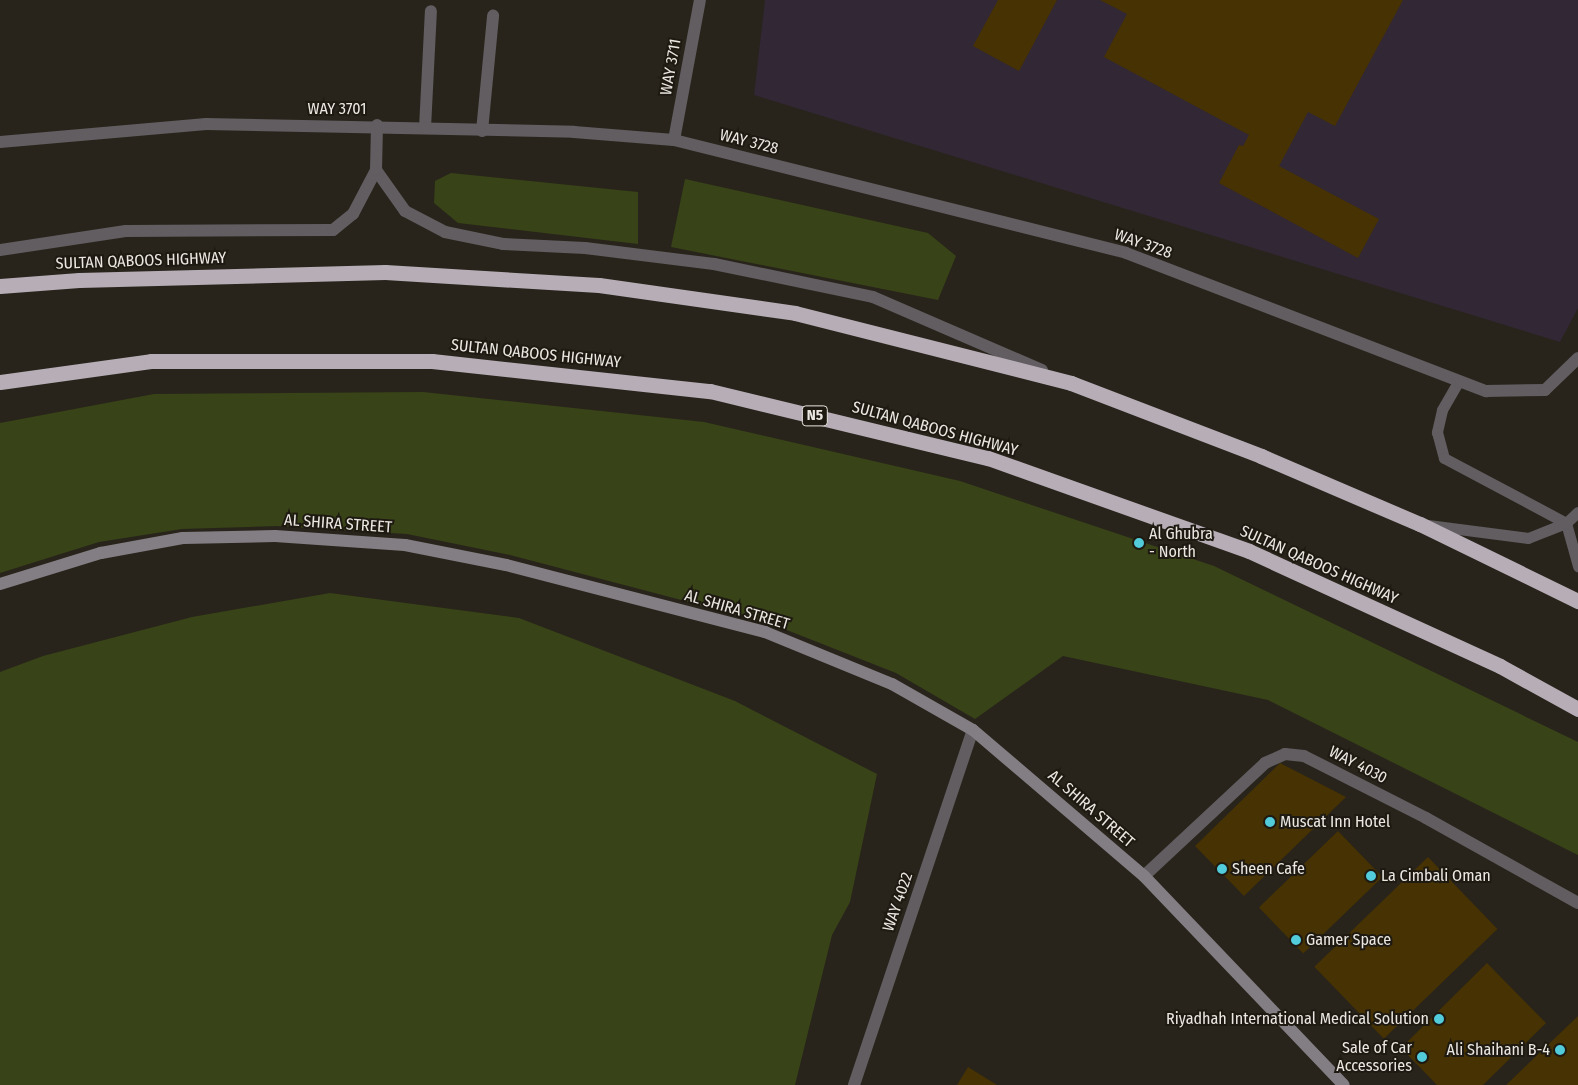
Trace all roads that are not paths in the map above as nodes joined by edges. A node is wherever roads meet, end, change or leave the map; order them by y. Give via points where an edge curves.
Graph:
1 (700, 0) edge
2 (431, 11) dead end
3 (494, 16) dead end
4 (378, 125) junction
5 (425, 128) junction
6 (482, 131) junction
7 (674, 140) junction
8 (0, 142) edge
9 (376, 170) junction
10 (0, 250) edge
11 (0, 286) edge
12 (1578, 358) edge
13 (0, 382) edge
14 (1458, 382) junction
15 (1071, 383) junction
16 (1578, 512) edge
17 (1566, 523) junction
18 (1420, 524) junction
19 (1578, 566) edge
20 (0, 584) edge
21 (1578, 601) edge
22 (1578, 709) edge
23 (973, 730) junction
24 (1144, 876) junction
25 (1578, 903) edge
26 (854, 1085) edge
27 (1344, 1085) edge

1 - 7 street, WAY 3711
2 - 5 street
3 - 6 street
4 - 5 street, WAY 3701
4 - 8 street, WAY 3701 via 206,124
4 - 9 street
5 - 6 street, WAY 3701
6 - 7 street, WAY 3701 via 574,132
7 - 14 street, WAY 3728 via 1126,253
9 - 10 street via 353,214 332,230 126,231
9 - 15 street via 405,211 444,232 503,244 585,248 714,264 873,297
11 - 15 highway, SULTAN QABOOS HIGHWAY via 89,280 385,272 599,286 795,313
12 - 14 street, WAY 3728 via 1545,390 1486,391
13 - 22 highway, SULTAN QABOOS HIGHWAY / N5 via 151,361 432,361 710,391 988,458 1249,551 1500,666
14 - 17 lane via 1442,410 1437,432 1444,458
15 - 18 highway, SULTAN QABOOS HIGHWAY via 1261,456
16 - 17 lane
17 - 18 lane via 1528,538
17 - 19 lane
18 - 21 highway, SULTAN QABOOS HIGHWAY
20 - 23 street, AL SHIRA STREET via 101,552 183,538 275,536 405,545 506,565 766,632 892,684
23 - 24 street, AL SHIRA STREET
23 - 26 street, WAY 4022
24 - 25 street, WAY 4030 via 1265,763 1285,754 1304,756 1426,818
24 - 27 street, AL SHIRA STREET

